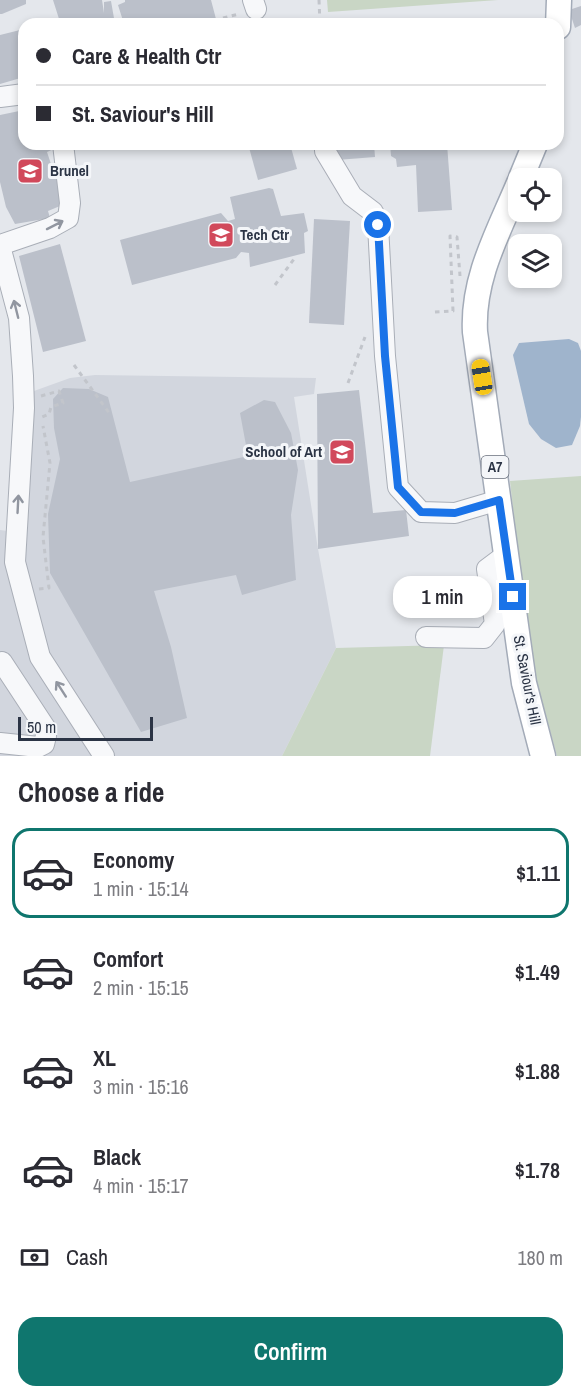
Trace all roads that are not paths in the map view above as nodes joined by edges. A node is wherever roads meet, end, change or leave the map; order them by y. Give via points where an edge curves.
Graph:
1 (559, 0) edge
2 (558, 18) edge
3 (18, 95) edge
4 (0, 97) edge
5 (64, 150) edge
6 (325, 150) edge
7 (533, 150) edge
8 (525, 168) edge
9 (508, 210) edge
10 (0, 245) edge
11 (499, 500) junction
12 (507, 554) junction
13 (426, 637) dead end
14 (1, 662) edge
15 (0, 742) edge
16 (104, 756) edge
17 (543, 756) edge

1 - 2 main road
3 - 4 lane
10 -> 5 lane via 68,218
6 - 11 lane via 352,196 374,212 378,225 398,487 421,512 455,513
7 - 8 main road
9 - 11 main road, St. Saviour's Hill / A7 via 480,277 474,309
16 -> 10 lane via 40,657 15,562 23,376 19,318
11 - 12 main road, St. Saviour's Hill / A7
12 - 13 lane via 487,569 495,624 484,638
12 - 17 main road, St. Saviour's Hill / A7 via 524,683
14 - 15 lane via 46,729 46,736 44,744 38,747

